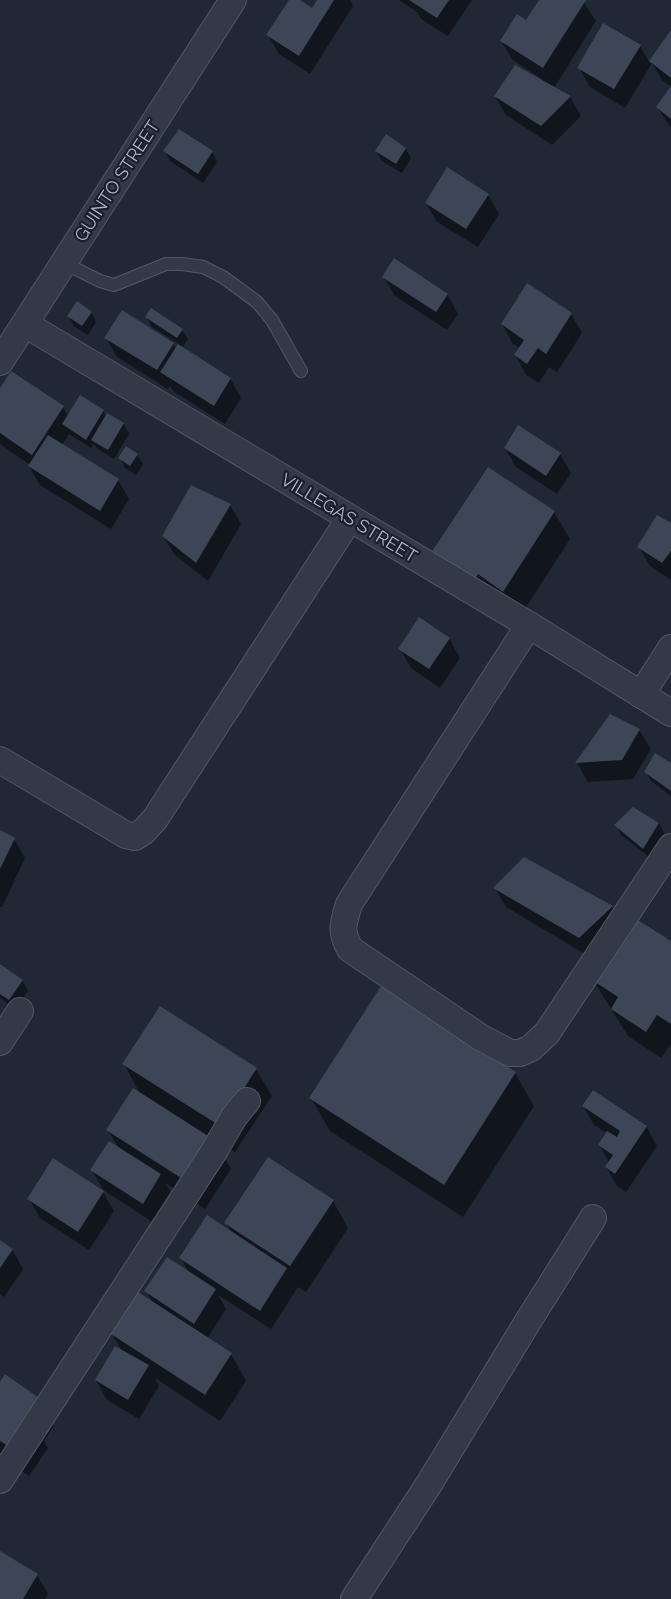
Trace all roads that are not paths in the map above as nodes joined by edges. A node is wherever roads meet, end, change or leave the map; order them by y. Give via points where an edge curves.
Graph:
1 (233, 0) edge
2 (64, 264) junction
3 (25, 324) junction
4 (0, 362) edge
5 (301, 371) dead end
6 (350, 518) junction
7 (529, 625) junction
8 (671, 648) edge
9 (642, 696) junction
10 (671, 713) edge
11 (0, 760) edge
12 (671, 847) edge
13 (20, 1011) dead end
14 (0, 1042) edge
15 (246, 1101) dead end
16 (593, 1218) dead end
17 (0, 1480) edge
18 (354, 1599) edge

1 - 2 street, GUINTO STREET
2 - 3 street, GUINTO STREET
2 - 5 lane via 114,285 166,264 203,267 257,302 272,320
3 - 4 street, GUINTO STREET
3 - 6 street, VILLEGAS STREET
6 - 7 street, VILLEGAS STREET
6 - 11 street via 144,831 135,837 126,835
7 - 9 street, VILLEGAS STREET
7 - 12 street via 349,904 344,938 350,949 480,1036 510,1054 520,1053 531,1048 547,1033
8 - 9 street
9 - 10 street, VILLEGAS STREET
13 - 14 street
15 - 17 street
16 - 18 street

